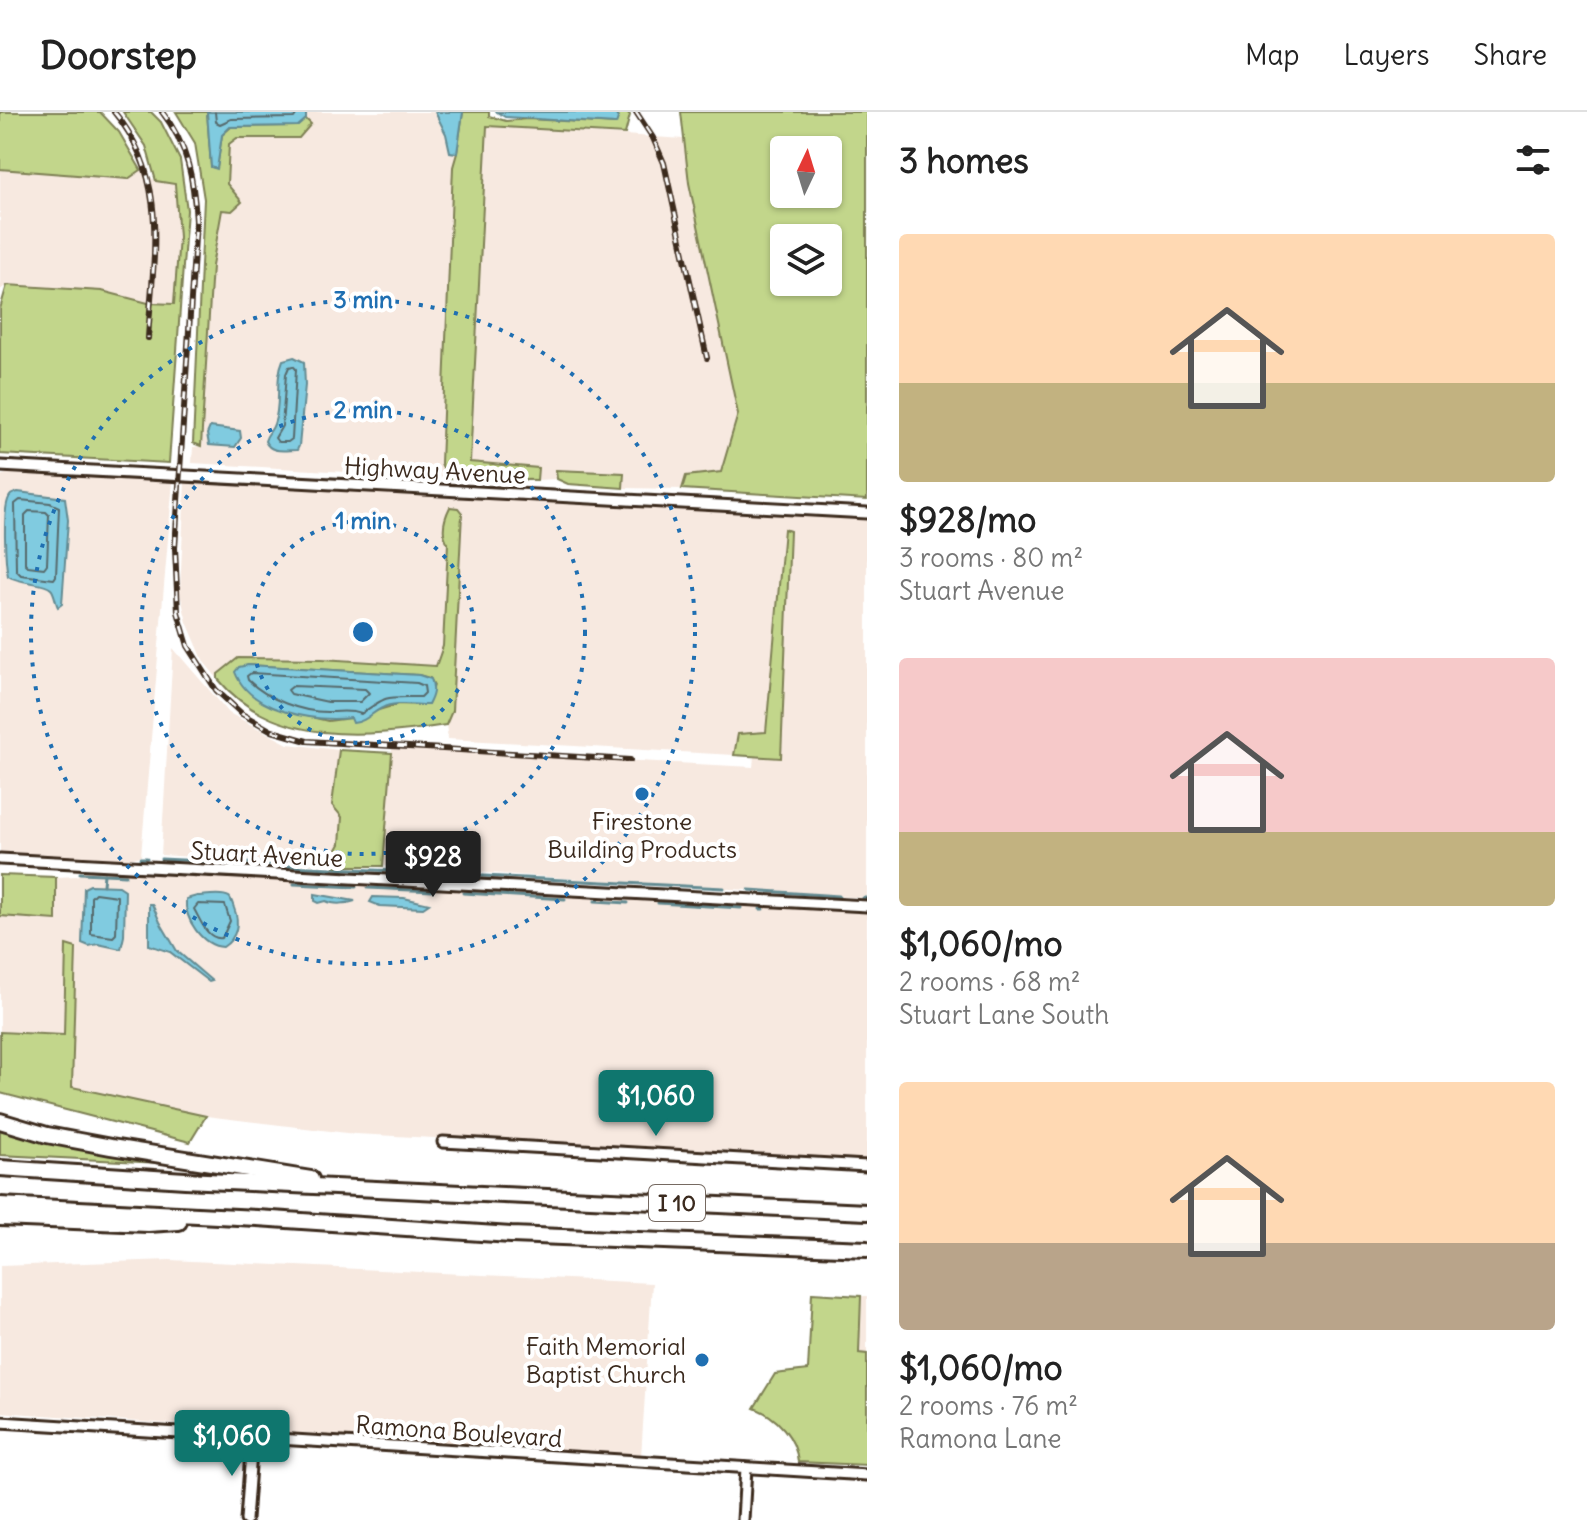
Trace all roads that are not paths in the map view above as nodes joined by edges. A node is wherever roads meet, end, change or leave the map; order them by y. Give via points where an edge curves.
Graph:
1 (0, 466) edge
2 (867, 513) edge
3 (0, 859) edge
4 (867, 906) edge
5 (0, 1121) edge
6 (443, 1142) dead end
7 (867, 1166) edge
8 (0, 1168) edge
9 (342, 1188) junction
10 (0, 1205) edge
11 (867, 1212) edge
12 (0, 1218) edge
13 (257, 1218) junction
14 (867, 1249) edge
15 (0, 1422) edge
16 (252, 1439) junction
17 (746, 1468) junction
18 (867, 1475) edge
19 (246, 1520) edge
20 (743, 1520) edge

1 - 2 street, Highway Avenue
3 - 4 street, Stuart Avenue
5 - 9 highway via 47,1135
6 - 7 street
8 - 9 highway, I 10
9 - 11 highway, I 10
10 - 13 highway, I 10
12 - 13 highway via 148,1224
13 - 14 highway, I 10 via 511,1235
15 - 16 street, Ramona Boulevard
16 - 17 street, Ramona Boulevard
16 - 19 street
17 - 18 street, Ramona Boulevard
17 - 20 street

